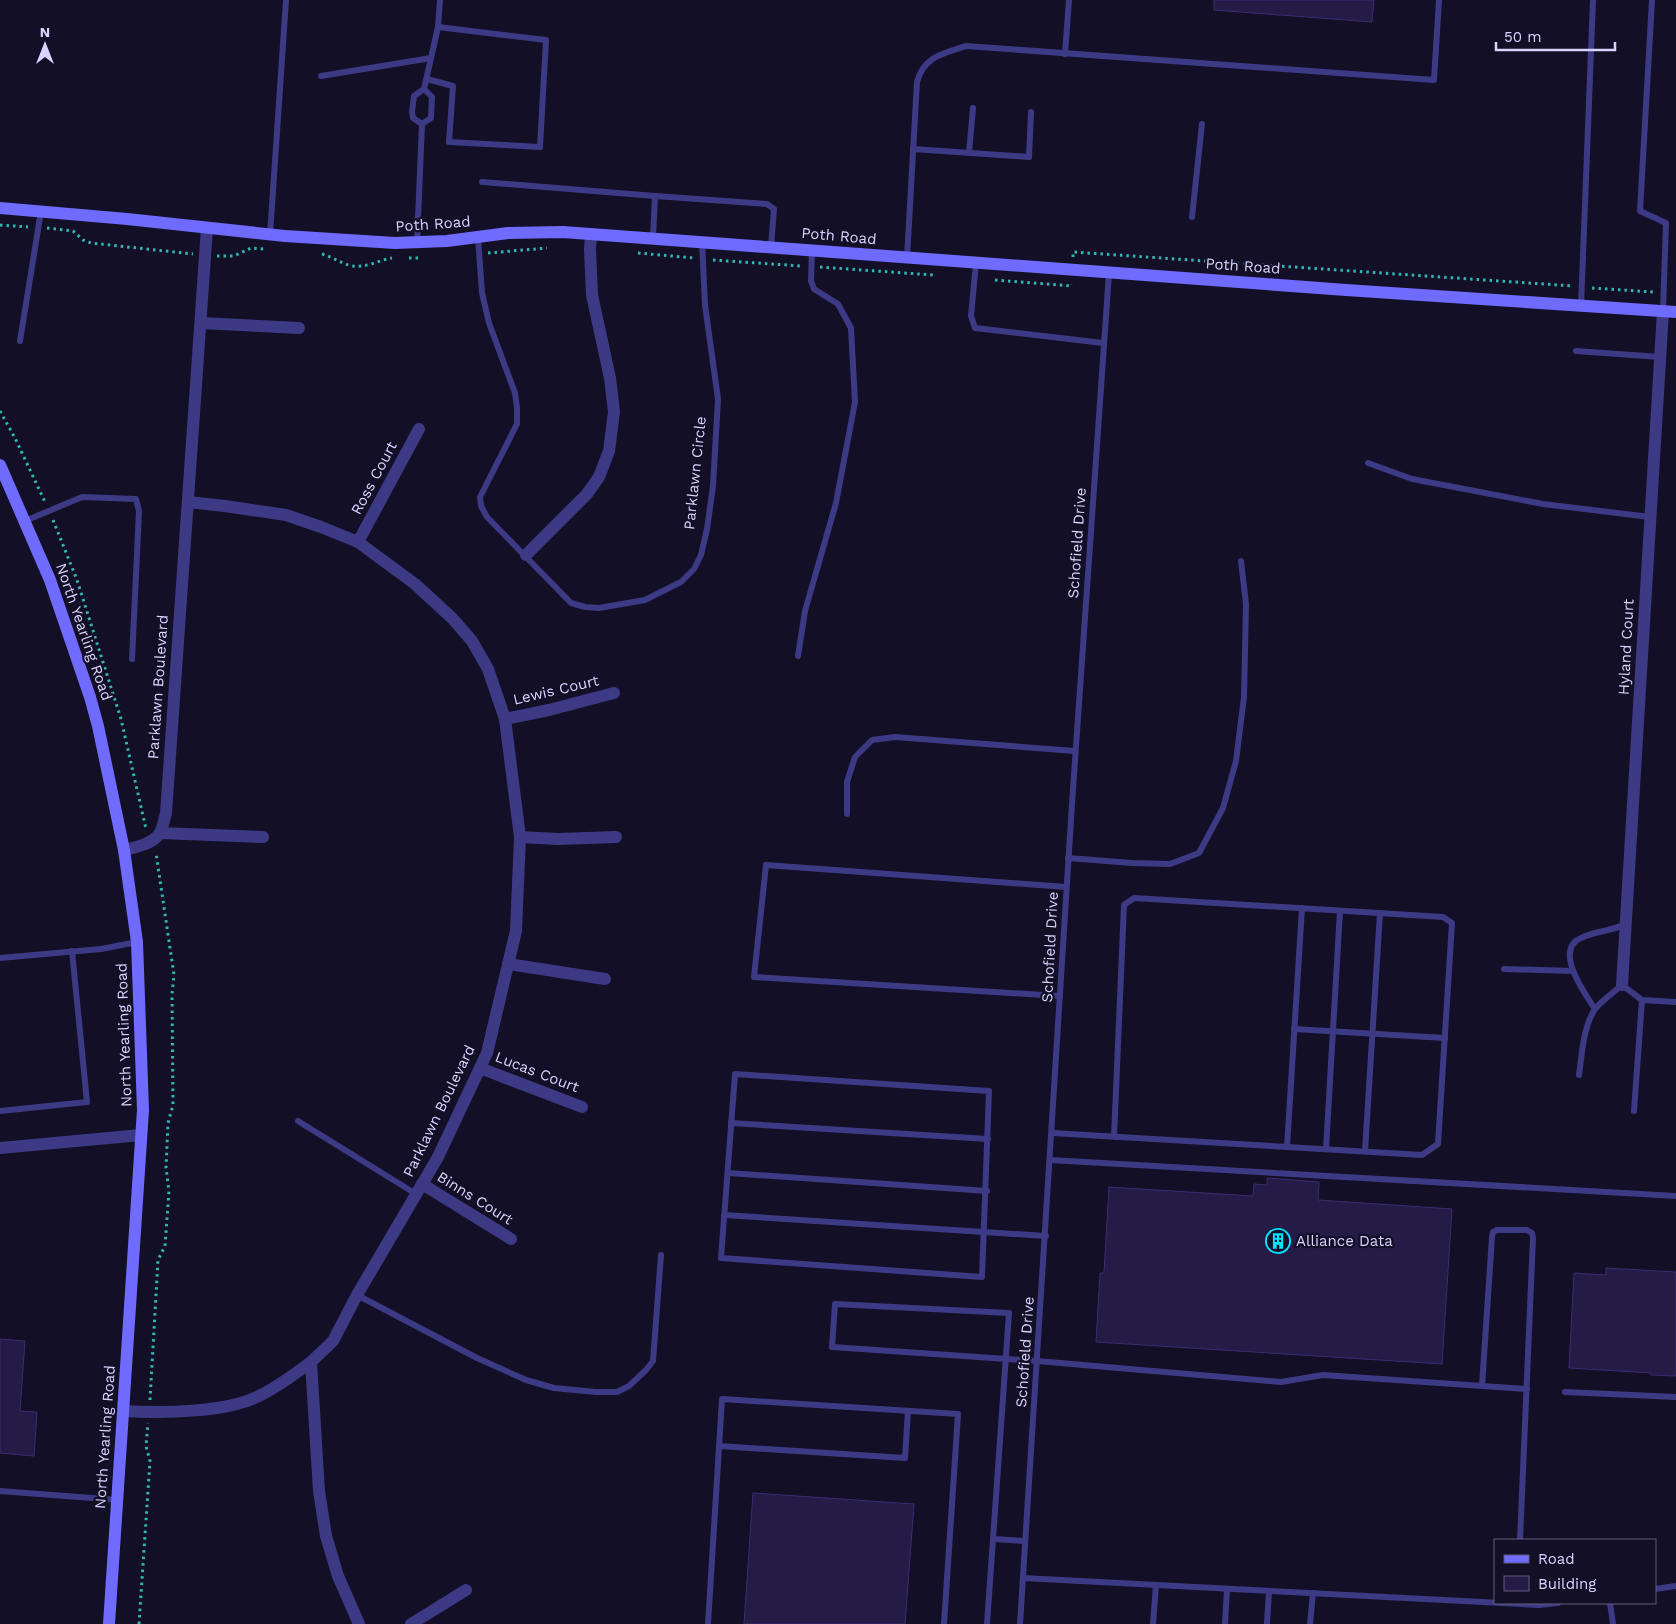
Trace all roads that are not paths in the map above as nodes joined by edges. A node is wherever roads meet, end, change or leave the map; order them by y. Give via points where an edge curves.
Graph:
1 (286, 0) edge
2 (440, 0) edge
3 (1070, 0) edge
4 (1439, 0) edge
5 (1593, 0) edge
6 (1652, 0) edge
7 (438, 28) junction
8 (1065, 54) junction
9 (431, 58) junction
10 (320, 76) dead end
11 (426, 79) junction
12 (424, 89) junction
13 (973, 108) dead end
14 (1032, 112) dead end
15 (422, 124) junction
16 (1202, 124) dead end
17 (913, 149) junction
18 (969, 153) junction
19 (482, 182) dead end
20 (655, 196) junction
21 (0, 208) edge
22 (41, 212) junction
23 (1192, 217) dead end
24 (207, 228) junction
25 (592, 234) junction
26 (270, 235) junction
27 (478, 237) junction
28 (653, 238) junction
29 (702, 241) junction
30 (417, 243) junction
31 (771, 247) junction
32 (812, 250) junction
33 (907, 258) junction
34 (976, 263) junction
35 (1108, 272) junction
36 (1581, 306) junction
37 (1670, 311) edge
38 (201, 322) junction
39 (299, 328) dead end
40 (20, 340) dead end
41 (1104, 343) junction
42 (1576, 351) dead end
43 (1660, 357) junction
44 (419, 428) dead end
45 (1368, 463) dead end
46 (0, 465) edge
47 (188, 502) junction
48 (1650, 517) junction
49 (25, 521) junction
50 (358, 542) junction
51 (526, 555) junction
52 (1241, 560) dead end
53 (798, 656) dead end
54 (132, 659) dead end
55 (614, 693) dead end
56 (505, 719) junction
57 (1075, 751) junction
58 (847, 814) dead end
59 (160, 833) junction
60 (263, 837) dead end
61 (520, 837) junction
62 (616, 837) dead end
63 (124, 850) junction
64 (1068, 858) junction
65 (1066, 887) junction
66 (1302, 908) junction
67 (1340, 911) junction
68 (1380, 913) junction
69 (1626, 924) junction
70 (137, 942) junction
71 (72, 951) junction
72 (0, 958) edge
73 (508, 964) junction
74 (1504, 969) dead end
75 (1573, 971) junction
76 (605, 979) dead end
77 (1622, 985) junction
78 (1060, 996) junction
79 (1642, 1000) junction
80 (1676, 1002) edge
81 (1595, 1010) junction
82 (1294, 1028) junction
83 (1333, 1031) junction
84 (1372, 1034) junction
85 (1445, 1038) junction
86 (480, 1068) junction
87 (1579, 1075) dead end
88 (582, 1107) dead end
89 (0, 1111) edge
90 (1634, 1111) dead end
91 (298, 1120) dead end
92 (731, 1123) junction
93 (1052, 1133) junction
94 (141, 1134) junction
95 (1114, 1137) junction
96 (988, 1139) junction
97 (1287, 1147) junction
98 (0, 1148) edge
99 (1326, 1149) junction
100 (1365, 1151) junction
101 (1050, 1160) junction
102 (728, 1173) junction
103 (419, 1189) junction
104 (986, 1191) junction
105 (1676, 1196) edge
106 (724, 1215) junction
107 (985, 1233) junction
108 (1046, 1236) junction
109 (511, 1239) dead end
110 (661, 1255) dead end
111 (356, 1295) junction
112 (1006, 1358) junction
113 (1037, 1361) junction
114 (311, 1362) junction
115 (1482, 1386) junction
116 (1527, 1389) junction
117 (1565, 1392) dead end
118 (1676, 1397) edge
119 (123, 1411) junction
120 (908, 1411) junction
121 (719, 1446) junction
122 (0, 1491) edge
123 (118, 1500) junction
124 (993, 1539) junction
125 (1520, 1539) edge
126 (1025, 1542) junction
127 (1023, 1578) junction
128 (1156, 1585) junction
129 (1676, 1586) edge
130 (1227, 1589) junction
131 (1656, 1589) edge
132 (466, 1590) dead end
133 (1269, 1591) junction
134 (1313, 1593) junction
135 (1494, 1602) edge
136 (1524, 1604) edge
137 (1552, 1604) edge
138 (1610, 1604) edge
139 (108, 1624) edge
140 (359, 1624) edge
141 (411, 1624) edge
142 (708, 1624) edge
143 (944, 1624) edge
144 (987, 1624) edge
145 (1020, 1624) edge
146 (1152, 1624) edge
147 (1225, 1624) edge
148 (1267, 1624) edge
149 (1310, 1624) edge
150 (1613, 1624) edge

1 - 26 lane
2 - 7 lane
3 - 8 lane
4 - 8 lane via 1434,80
5 - 36 lane
6 - 37 lane via 1640,211 1666,223
7 - 9 lane
7 - 11 lane via 546,40 540,147 450,142 453,86
8 - 17 lane via 966,46 927,62 917,82
9 - 10 lane
9 - 11 lane
11 - 12 lane
12 - 15 lane via 432,97 431,118
12 - 15 lane via 414,96 412,112 413,118
13 - 18 lane
14 - 18 lane via 1029,157
15 - 30 lane
16 - 23 lane
17 - 18 lane
17 - 33 lane
19 - 20 lane
20 - 28 lane
20 - 31 lane via 767,204 774,209
21 - 22 street, Poth Road
22 - 24 street, Poth Road
22 - 40 lane
24 - 26 street, Poth Road
24 - 38 street, Parklawn Boulevard
25 - 27 street, Poth Road via 532,232
25 - 28 street, Poth Road
25 - 51 street via 592,295 614,412 609,451 587,494
26 - 30 street, Poth Road
27 - 30 street, Poth Road
27 - 51 lane, Parklawn Circle via 487,315 515,393 517,408 517,424 480,497 481,506 487,517
28 - 29 street, Poth Road
29 - 31 street, Poth Road
29 - 51 lane, Parklawn Circle via 705,305 718,399 713,486 705,538 694,569 681,582 645,600 599,608 585,607 571,602
31 - 32 street, Poth Road
32 - 33 street, Poth Road
32 - 53 lane via 811,281 814,289 838,304 851,328 855,402 836,503 805,611
33 - 34 street, Poth Road
34 - 35 street, Poth Road
34 - 41 lane via 971,316 975,328
35 - 36 street, Poth Road
35 - 41 lane, Schofield Drive
36 - 37 street, Poth Road
37 - 43 street, Hyland Court
38 - 39 street
38 - 47 street, Parklawn Boulevard
41 - 57 lane, Schofield Drive
42 - 43 lane
43 - 48 street, Hyland Court
44 - 50 street, Ross Court
45 - 48 lane via 1412,478 1544,504
46 - 49 street, North Yearling Road
47 - 50 street, Parklawn Boulevard via 286,515
47 - 59 street, Parklawn Boulevard via 166,813
48 - 69 street, Hyland Court
49 - 54 lane via 82,496 136,499 140,510
49 - 63 street, North Yearling Road via 50,580 90,697
50 - 56 street, Parklawn Boulevard via 415,584 472,641 488,669
52 - 64 lane via 1246,604 1244,697 1236,761 1223,808 1199,854 1170,864
55 - 56 street, Lewis Court
56 - 61 street, Parklawn Boulevard
57 - 58 lane via 895,737 872,740 855,757 847,782
57 - 64 lane, Schofield Drive
59 - 60 street
59 - 63 street via 142,845
61 - 62 street
61 - 73 street, Parklawn Boulevard via 516,931
63 - 70 street, North Yearling Road
64 - 65 lane, Schofield Drive
65 - 78 lane, Schofield Drive
65 - 78 lane via 766,865 754,978
66 - 67 lane
66 - 82 lane
66 - 95 lane via 1134,898 1124,905
67 - 68 lane
67 - 83 lane
68 - 84 lane
68 - 85 lane via 1443,917 1452,923
69 - 75 lane via 1573,943 1570,958
69 - 77 street, Hyland Court
70 - 71 lane
70 - 94 street, North Yearling Road
71 - 72 lane
71 - 89 lane via 87,1102
73 - 76 street
73 - 86 street, Parklawn Boulevard via 487,1053
74 - 75 lane
75 - 81 lane
77 - 79 lane
77 - 81 lane
78 - 93 lane, Schofield Drive
79 - 80 lane
79 - 90 lane
81 - 87 lane via 1587,1031
82 - 83 lane
82 - 97 lane
83 - 84 lane
83 - 99 lane
84 - 85 lane
84 - 100 lane
85 - 100 lane via 1438,1144 1422,1155
86 - 88 street, Lucas Court
86 - 103 street, Parklawn Boulevard via 438,1157
91 - 103 lane
92 - 96 lane
92 - 96 lane via 736,1074 989,1091
92 - 102 lane
93 - 95 lane
93 - 101 lane, Schofield Drive
94 - 98 street
94 - 119 street, North Yearling Road
95 - 97 lane
96 - 104 lane
97 - 99 lane
99 - 100 lane
101 - 105 lane
101 - 108 lane, Schofield Drive
102 - 104 lane
102 - 106 lane
103 - 109 street, Binns Court
103 - 111 street, Parklawn Boulevard
104 - 107 lane
106 - 107 lane
106 - 107 lane via 721,1258 982,1277
107 - 108 lane
108 - 113 lane, Schofield Drive
110 - 111 lane via 652,1361 629,1386 617,1392 554,1388 526,1380
111 - 114 street, Parklawn Boulevard via 333,1341
112 - 112 lane via 832,1347 835,1304 1010,1313
112 - 113 lane
112 - 124 lane
113 - 115 lane via 1282,1382 1323,1375
113 - 126 lane, Schofield Drive
114 - 119 street, Parklawn Boulevard via 258,1396 232,1405 169,1412
114 - 140 street via 319,1491 326,1536 338,1576
115 - 116 lane
115 - 116 lane via 1493,1232 1527,1230 1533,1238
116 - 125 lane
117 - 118 lane
119 - 123 street, North Yearling Road
120 - 121 lane via 722,1399
120 - 121 lane via 905,1458
120 - 143 lane via 958,1414
121 - 142 lane
122 - 123 lane
123 - 139 street, North Yearling Road
124 - 126 lane
124 - 144 lane
126 - 127 lane, Schofield Drive
127 - 128 lane
127 - 145 lane, Schofield Drive
128 - 130 lane
128 - 146 lane
129 - 131 lane
130 - 133 lane
130 - 147 lane
132 - 141 street
133 - 134 lane
133 - 148 lane
134 - 135 lane
134 - 149 lane
136 - 137 lane
138 - 150 lane

